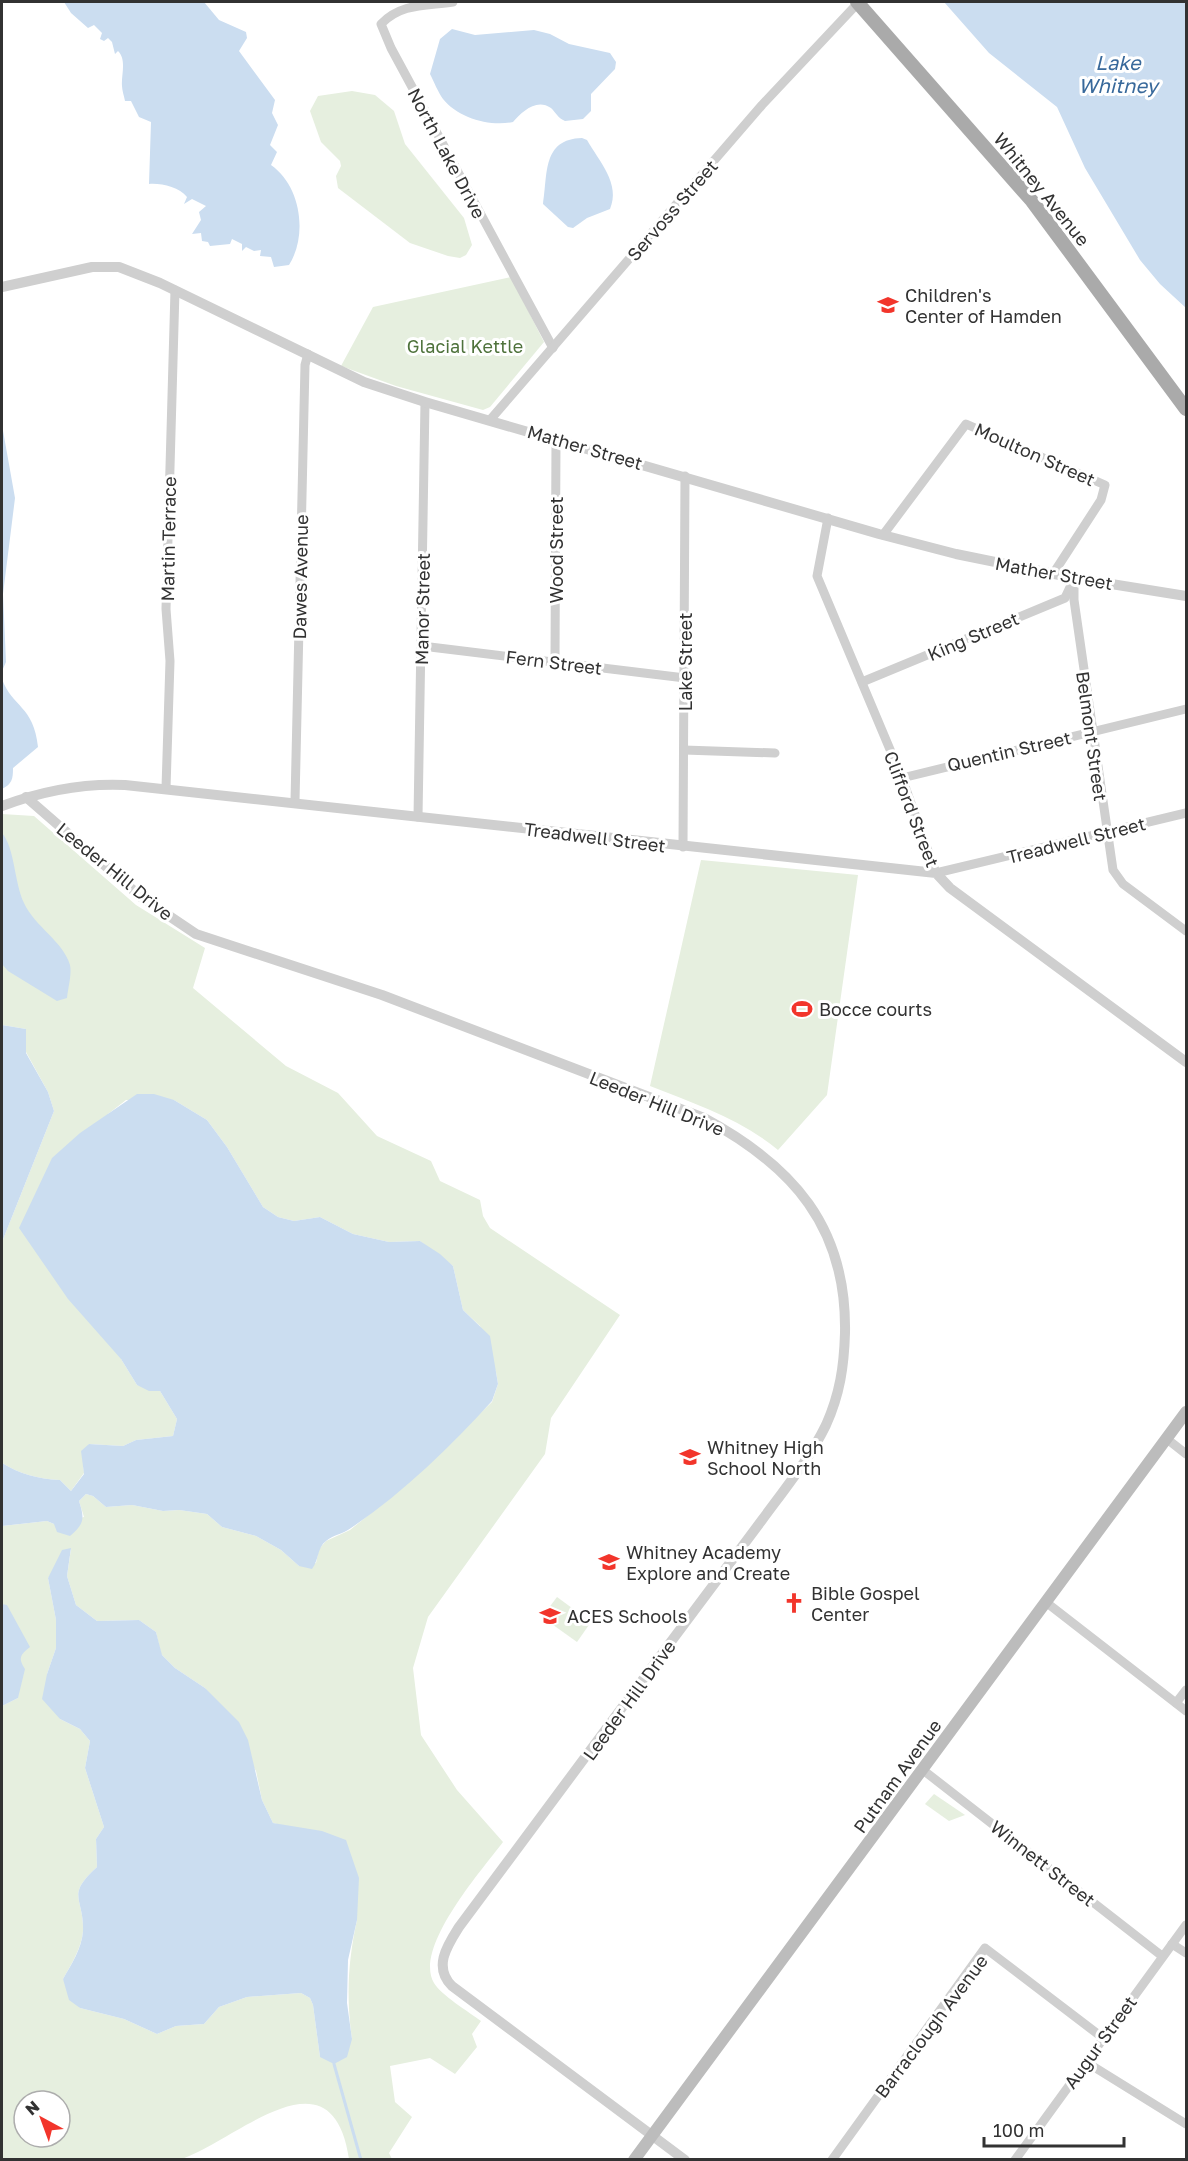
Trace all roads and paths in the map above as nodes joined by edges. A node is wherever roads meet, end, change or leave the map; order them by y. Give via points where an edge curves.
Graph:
1 (453, 2) edge
2 (858, 2) edge
3 (2, 287) edge
4 (175, 290) junction
5 (553, 348) junction
6 (308, 354) junction
7 (425, 402) junction
8 (1186, 409) edge
9 (490, 420) junction
10 (556, 439) junction
11 (685, 476) junction
12 (828, 518) junction
13 (884, 535) junction
14 (1053, 574) junction
15 (1074, 578) junction
16 (1186, 596) edge
17 (422, 646) junction
18 (555, 662) junction
19 (685, 678) junction
20 (862, 682) junction
21 (1186, 709) edge
22 (1092, 732) junction
23 (684, 750) junction
24 (775, 753) dead end
25 (902, 778) junction
26 (166, 788) junction
27 (26, 797) junction
28 (296, 801) junction
29 (2, 806) edge
30 (1186, 813) edge
31 (418, 817) junction
32 (1106, 832) junction
33 (683, 847) junction
34 (936, 873) junction
35 (1186, 931) edge
36 (1186, 1062) edge
37 (1186, 1412) edge
38 (1167, 1439) junction
39 (1186, 1454) edge
40 (1047, 1603) junction
41 (1186, 1690) edge
42 (1176, 1703) junction
43 (1186, 1711) edge
44 (923, 1770) junction
45 (1186, 1925) edge
46 (1172, 1944) junction
47 (1186, 1953) edge
48 (1162, 1956) junction
49 (1103, 2038) junction
50 (1086, 2062) junction
51 (1186, 2124) edge
52 (654, 2135) junction
53 (634, 2160) edge
54 (685, 2160) edge
55 (832, 2160) edge
56 (1015, 2160) edge

1 - 5 street, North Lake Drive via 406,7 381,24 390,48
2 - 5 street, Servoss Street via 762,105
2 - 8 main road, Whitney Avenue via 1032,201
3 - 4 street, Mather Street via 104,266 131,271
4 - 6 street, Mather Street
4 - 26 street, Martin Terrace via 166,609 170,661
5 - 9 street, Servoss Street
6 - 7 street, Mather Street via 364,382
6 - 28 street, Dawes Avenue
7 - 9 street, Mather Street
7 - 17 street, Manor Street
9 - 10 street, Mather Street
10 - 11 street, Mather Street
10 - 18 street, Wood Street
11 - 12 street, Mather Street
11 - 19 street, Lake Street
12 - 13 street, Mather Street
12 - 20 street, Clifford Street via 817,576
13 - 14 street, Mather Street
13 - 14 street, Moulton Street via 966,424 1105,485 1101,500
14 - 15 street, Mather Street
15 - 16 street, Mather Street
15 - 20 street, King Street via 1065,598
15 - 22 street, Belmont Street
17 - 18 street, Fern Street
17 - 31 street, Manor Street
18 - 19 street, Fern Street
19 - 23 street, Lake Street
20 - 25 street, Clifford Street
21 - 22 street, Quentin Street
22 - 25 street, Quentin Street
22 - 32 street, Belmont Street
23 - 24 street
23 - 33 street, Lake Street
25 - 34 street, Clifford Street
26 - 27 street, Treadwell Street via 88,784
26 - 28 street, Treadwell Street
27 - 29 street, Treadwell Street
27 - 52 street, Leeder Hill Drive via 141,897 196,934 382,995 704,1118 726,1130 758,1150 783,1173 806,1199 828,1238 845,1308 844,1370 825,1427 772,1507 459,1927 442,1960 445,1979 452,1986
28 - 31 street, Treadwell Street
30 - 32 street, Treadwell Street
31 - 33 street, Treadwell Street
32 - 34 street, Treadwell Street
32 - 35 street, Belmont Street via 1118,879
33 - 34 street, Treadwell Street
34 - 36 street, Clifford Street via 960,895
37 - 38 main road, Putnam Avenue
38 - 39 street
38 - 40 main road, Putnam Avenue
40 - 42 street
40 - 44 main road, Putnam Avenue
41 - 42 street
42 - 43 street
44 - 48 street, Winnett Street
44 - 52 main road, Putnam Avenue
45 - 46 street, Augur Street
46 - 47 street
46 - 48 street, Augur Street
48 - 49 street, Augur Street
49 - 50 street, Augur Street
49 - 55 street, Barraclough Avenue via 985,1948
50 - 51 street
50 - 56 street, Augur Street
52 - 53 main road, Putnam Avenue
52 - 54 street, Leeder Hill Drive

